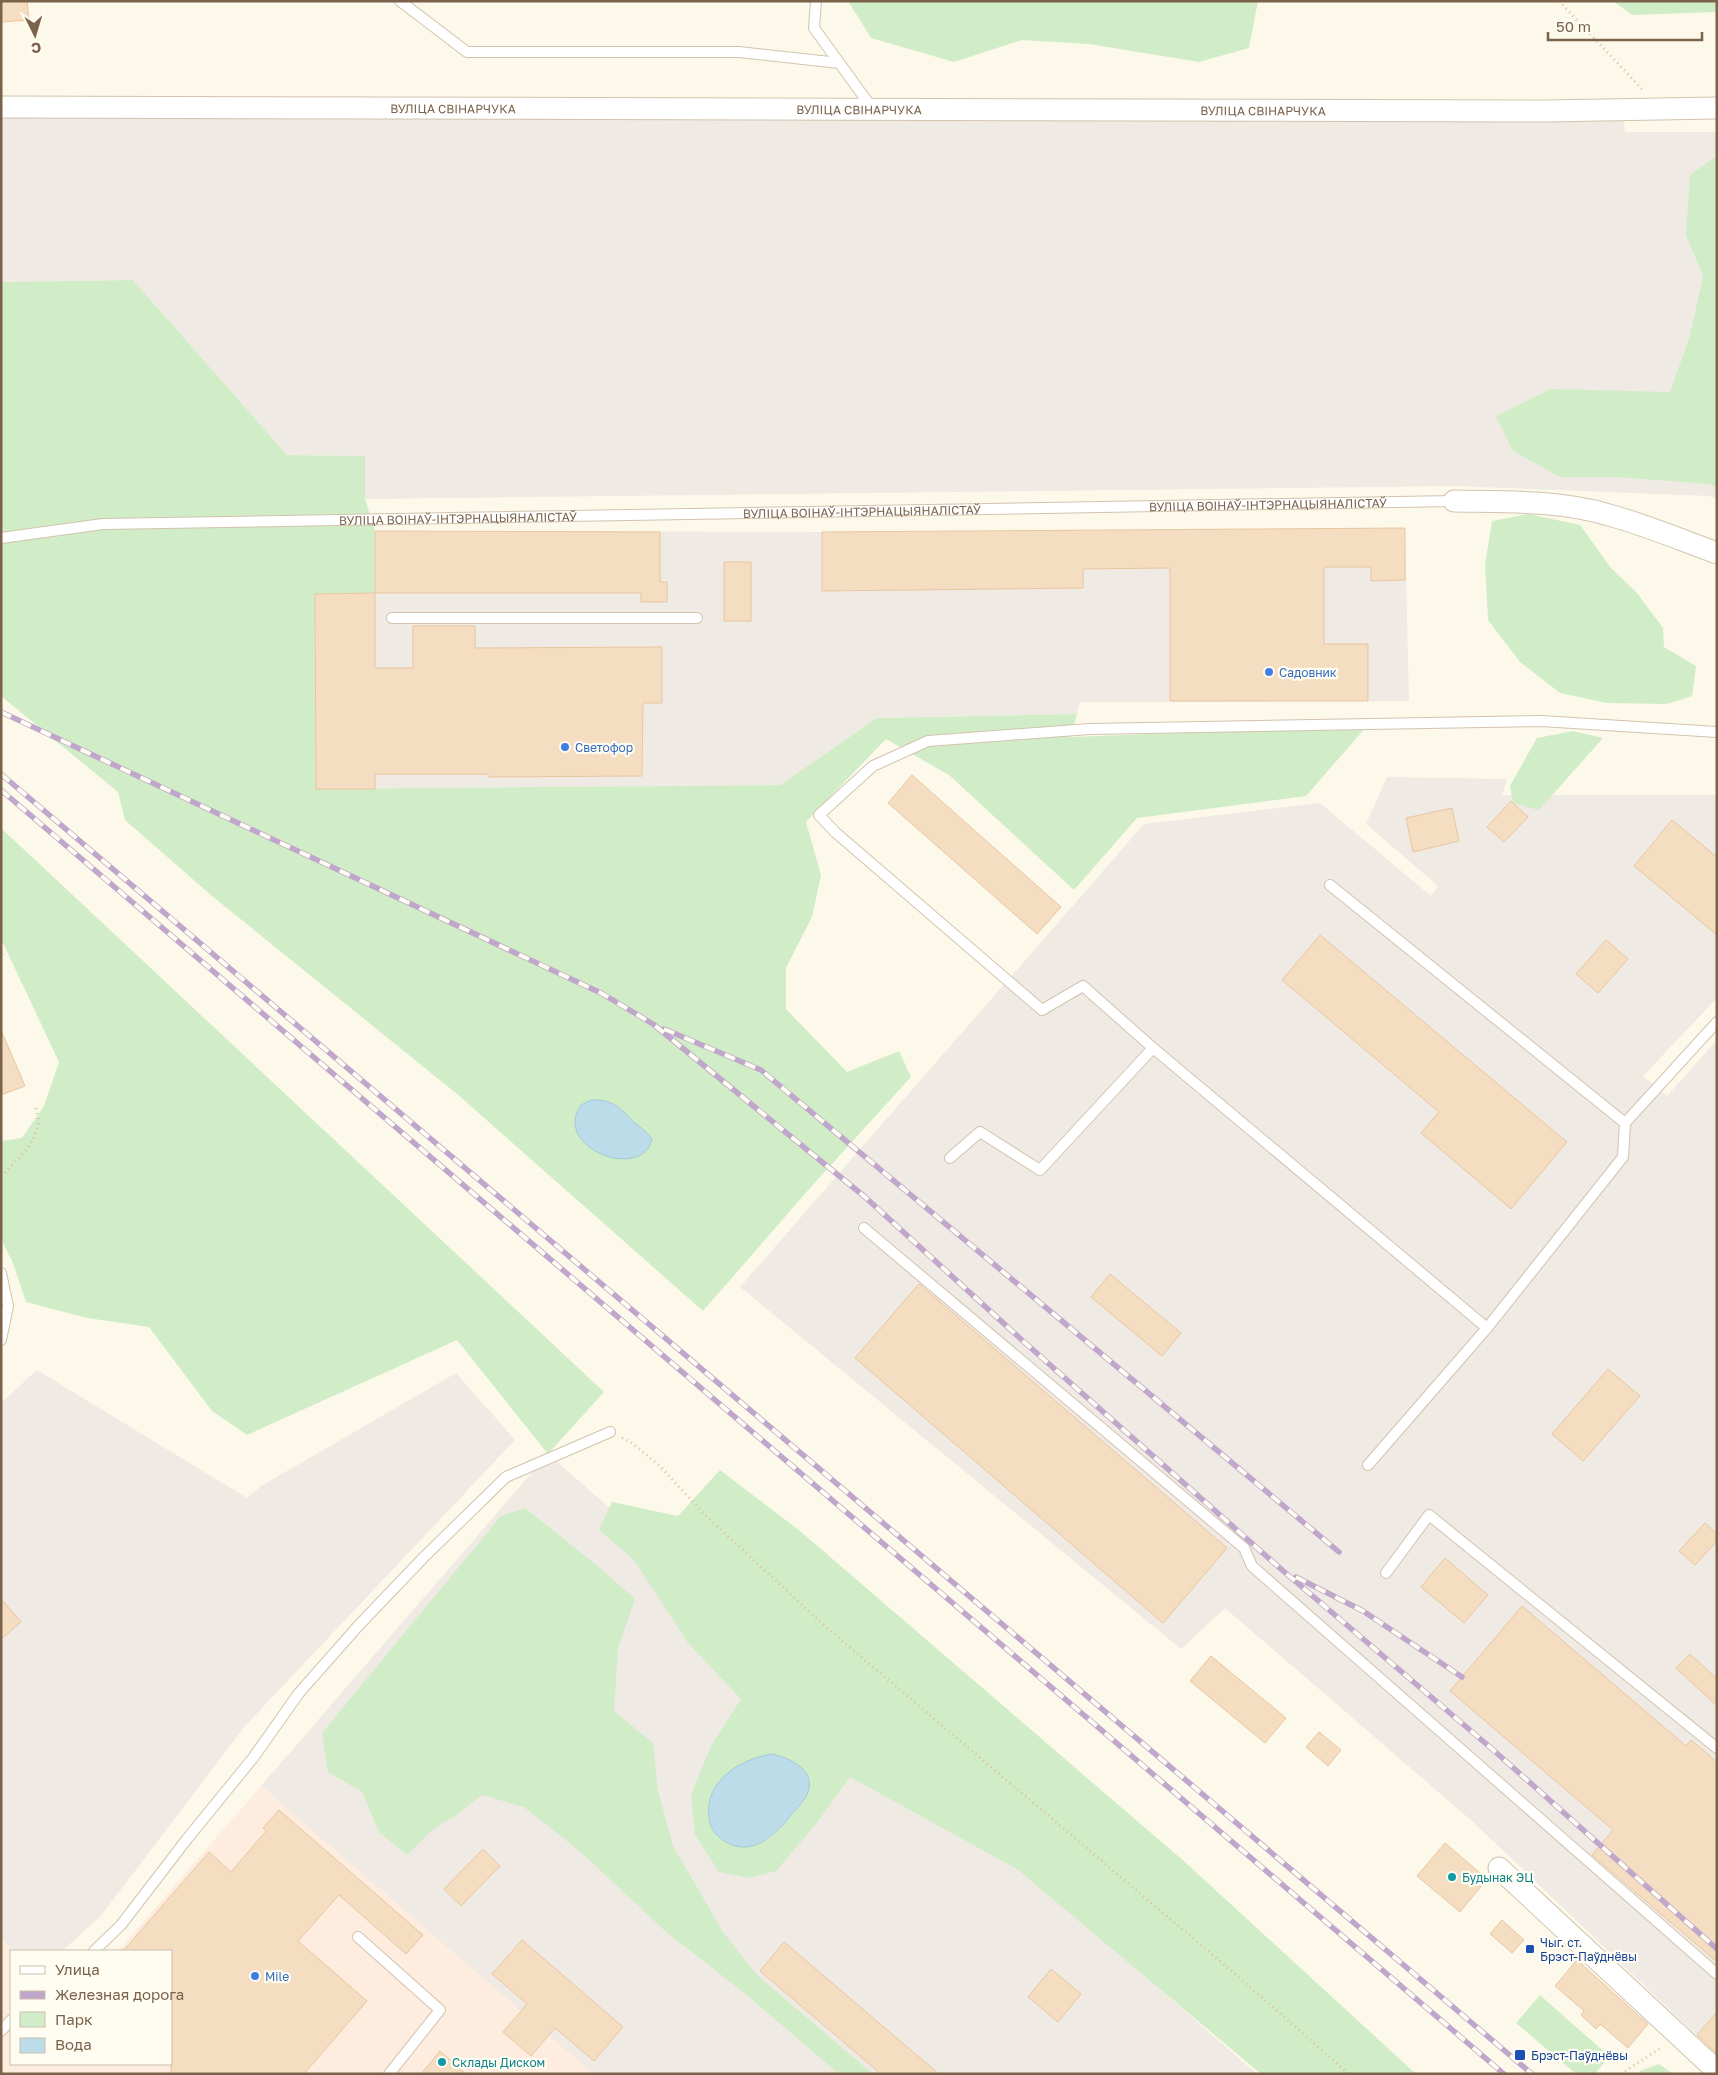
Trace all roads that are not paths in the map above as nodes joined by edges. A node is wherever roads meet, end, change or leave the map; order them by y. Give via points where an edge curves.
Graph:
1 (400, 1) edge
2 (816, 1) edge
3 (839, 63) junction
4 (1, 107) edge
5 (1717, 108) edge
6 (873, 109) junction
7 (1454, 501) joint
8 (1, 538) edge
9 (1717, 553) edge
10 (392, 618) dead end
11 (697, 618) dead end
12 (1717, 732) edge
13 (1330, 885) dead end
14 (1717, 1022) edge
15 (1153, 1048) junction
16 (1625, 1124) junction
17 (950, 1158) dead end
18 (864, 1228) dead end
19 (1, 1273) edge
20 (1487, 1328) junction
21 (1, 1340) edge
22 (610, 1432) road end
23 (1368, 1465) dead end
24 (1386, 1573) dead end
25 (1717, 1748) edge
26 (1500, 1868) dead end
27 (358, 1937) dead end
28 (95, 1950) edge
29 (1717, 1974) edge
30 (10, 2021) edge
31 (1, 2031) edge
32 (1717, 2071) edge
33 (389, 2074) edge

1 - 3 lane via 467,52 739,52
2 - 3 lane via 814,28
3 - 6 lane
4 - 6 street, ВУЛІЦА СВІНАРЧУКА
5 - 6 street, ВУЛІЦА СВІНАРЧУКА via 1545,111
7 - 8 lane, ВУЛІЦА ВОІНАЎ-ІНТЭРНАЦЫЯНАЛІСТАЎ via 102,524
7 - 9 street, ВУЛІЦА ВОІНАЎ-ІНТЭРНАЦЫЯНАЛІСТАЎ via 1528,502 1609,514
10 - 11 lane
12 - 15 lane via 1541,721 1089,729 928,741 872,766 819,815 1042,1010 1083,986
13 - 16 lane
14 - 16 lane
15 - 17 lane via 1040,1170 980,1132
15 - 20 lane
16 - 20 lane via 1623,1157
18 - 29 lane via 1244,1548 1252,1566
19 - 21 lane via 8,1306
20 - 23 lane
22 - 28 lane via 506,1477 424,1557 299,1693 253,1758 121,1925
24 - 25 lane via 1429,1515
26 - 32 street
27 - 33 lane via 440,2010
30 - 31 lane

